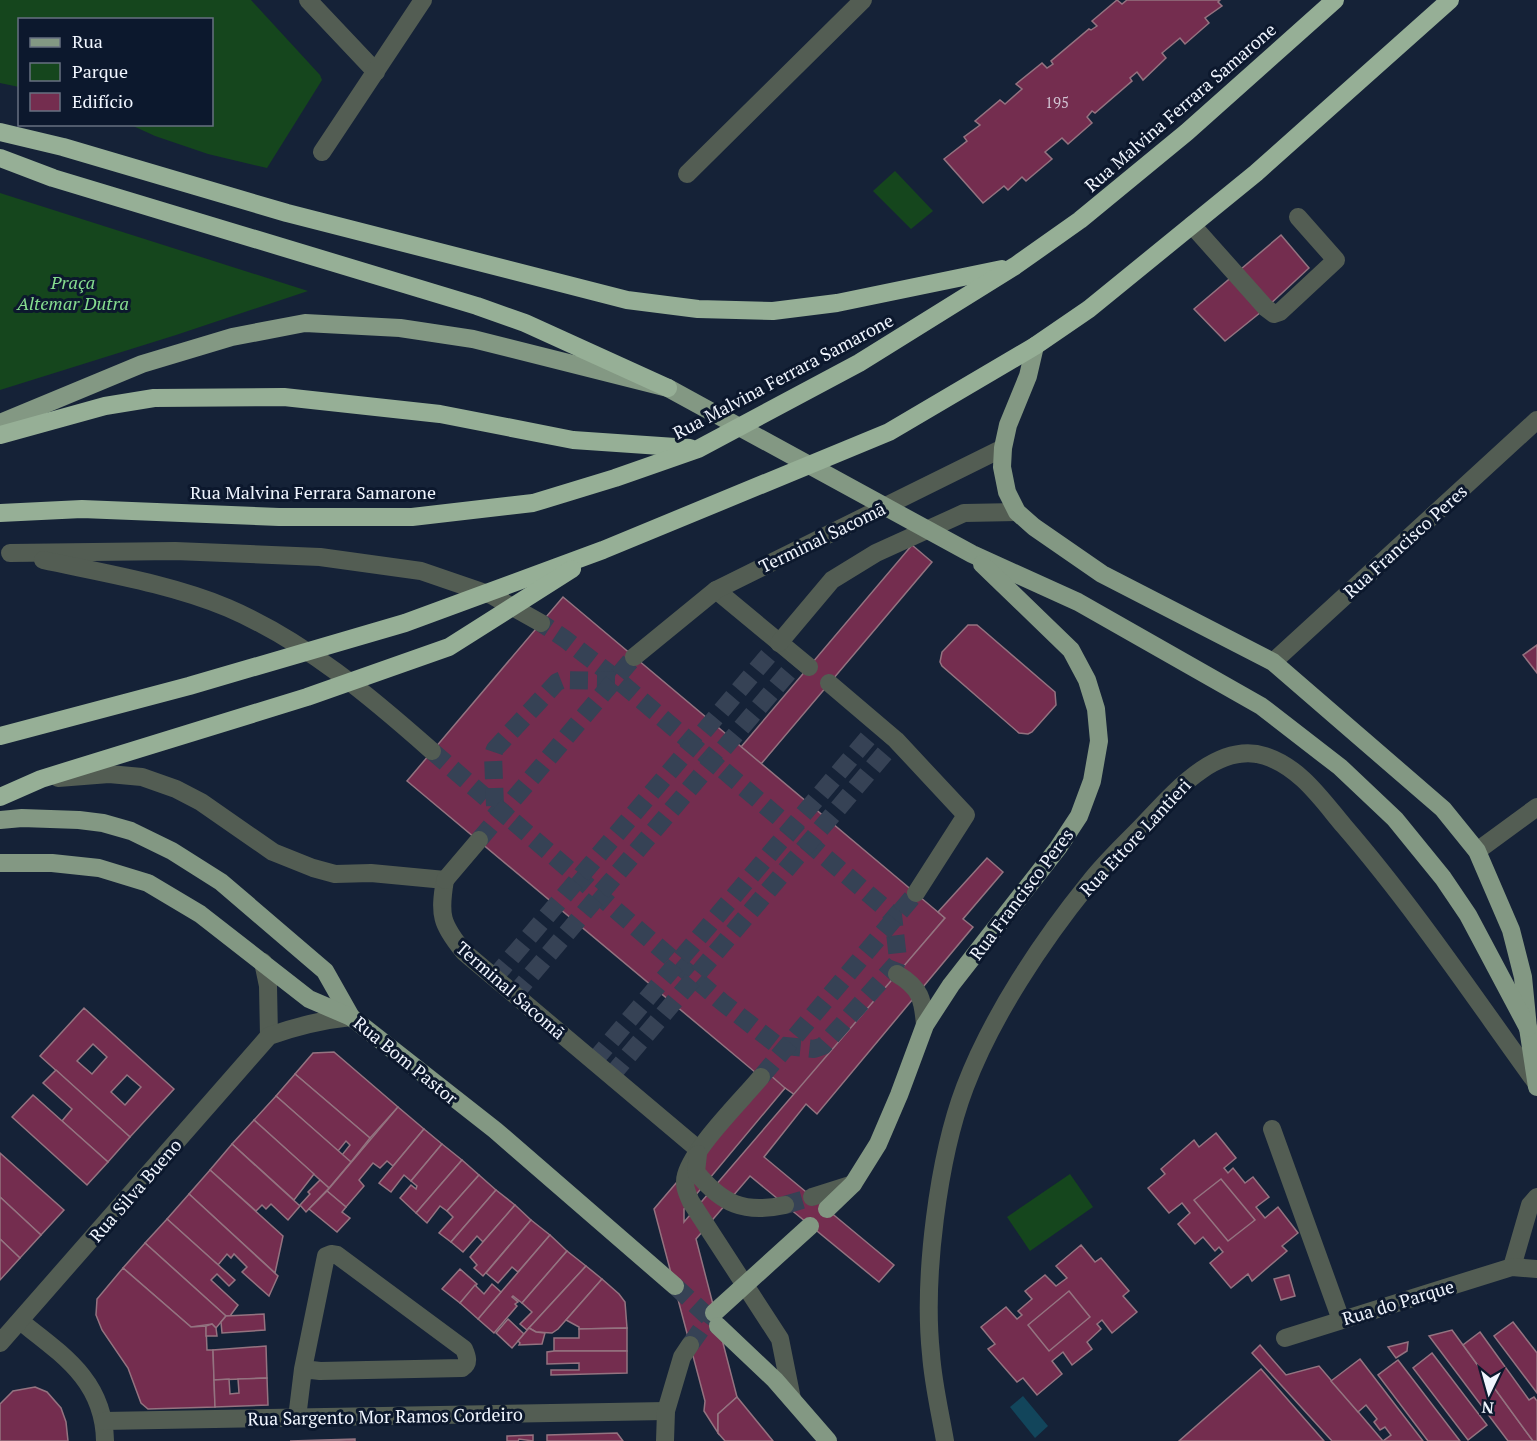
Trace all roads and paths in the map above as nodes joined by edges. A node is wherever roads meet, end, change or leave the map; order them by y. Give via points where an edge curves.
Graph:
1 (308, 0) edge
2 (423, 0) edge
3 (863, 0) edge
4 (1335, 0) edge
5 (1450, 0) edge
6 (376, 72) junction
7 (0, 132) edge
8 (322, 152) dead end
9 (0, 158) edge
10 (687, 174) dead end
11 (1298, 217) dead end
12 (1192, 225) junction
13 (1015, 266) junction
14 (1035, 346) junction
15 (668, 388) junction
16 (1537, 420) edge
17 (0, 423) edge
18 (0, 435) edge
19 (1003, 448) junction
20 (698, 449) junction
21 (1017, 512) junction
22 (0, 513) edge
23 (603, 550) junction
24 (5, 554) edge
25 (972, 554) junction
26 (716, 590) junction
27 (541, 624) tunnel mouth
28 (779, 643) junction
29 (634, 657) tunnel mouth
30 (1273, 662) junction
31 (809, 667) dead end
32 (829, 683) dead end
33 (0, 736) edge
34 (428, 747) tunnel mouth
35 (41, 779) junction
36 (0, 797) edge
37 (1537, 807) edge
38 (0, 820) edge
39 (479, 840) tunnel mouth
40 (1477, 851) junction
41 (0, 863) edge
42 (445, 879) junction
43 (916, 893) tunnel mouth
44 (262, 962) junction
45 (897, 974) dead end
46 (351, 1017) junction
47 (925, 1025) junction
48 (1528, 1028) junction
49 (269, 1036) junction
50 (761, 1077) tunnel mouth
51 (1537, 1085) edge
52 (1272, 1129) dead end
53 (699, 1150) junction
54 (853, 1184) junction
55 (812, 1197) tunnel mouth
56 (1537, 1197) edge
57 (785, 1205) tunnel mouth
58 (827, 1209) tunnel mouth
59 (810, 1226) dead end
60 (1512, 1267) junction
61 (1537, 1269) edge
62 (744, 1285) junction
63 (675, 1286) tunnel mouth
64 (1341, 1320) junction
65 (21, 1321) junction
66 (1285, 1338) dead end
67 (0, 1343) edge
68 (690, 1345) tunnel mouth
69 (303, 1369) junction
70 (792, 1399) junction
71 (666, 1411) junction
72 (297, 1418) junction
73 (104, 1421) junction
74 (105, 1441) edge
75 (665, 1441) edge
76 (828, 1441) edge
77 (945, 1441) edge

1 - 6 street
2 - 6 street
3 - 10 street
4 - 13 highway, Rua Malvina Ferrara Samarone via 1186,132 1080,220
5 - 12 highway
6 - 8 street
7 - 13 highway via 286,213 627,300 698,309 773,310 837,303
9 - 15 highway via 53,178 525,322
11 - 12 street via 1336,260 1274,314
12 - 14 highway via 1089,309
13 - 20 highway, Rua Malvina Ferrara Samarone via 859,363
14 - 19 main road
14 - 23 highway via 889,432
15 - 17 main road via 473,339 400,328 305,323 232,337 141,364
15 - 25 main road
16 - 30 street, Rua Francisco Peres
18 - 20 highway via 105,406 154,398 284,397 440,414 573,440
19 - 21 main road via 1007,492
19 - 26 street, Terminal Sacomã
20 - 22 highway, Rua Malvina Ferrara Samarone via 532,503 412,517 279,517 81,509
21 - 28 street via 964,513 876,553 832,580
21 - 30 main road via 1102,574
23 - 33 highway via 405,623
23 - 35 highway via 449,647 307,697
24 - 27 street via 175,550 321,556 420,571 491,595
24 - 34 street via 152,583 228,608 298,645
25 - 47 main road, Rua Francisco Peres via 1071,650 1088,680 1099,741 1092,781 1079,816
25 - 48 main road via 1078,602 1261,706 1340,766 1395,819 1443,878 1468,915
26 - 28 street
26 - 29 street, Terminal Sacomã
28 - 31 street
30 - 40 main road via 1443,809
32 - 43 street via 896,740 966,815
35 - 36 highway
35 - 42 street via 110,774 142,777 201,802 273,852 313,868 335,874
37 - 40 street
38 - 46 main road, Rua Bom Pastor via 79,819 103,823 131,831 172,851 221,882 325,971
39 - 42 street
40 - 48 main road via 1511,930 1523,977
41 - 44 main road via 99,868 148,882 200,914
42 - 53 street, Terminal Sacomã via 440,906 447,932 464,952
44 - 46 main road via 309,999
44 - 49 street via 268,986
45 - 47 street via 917,989 923,1001
46 - 49 street via 323,1020
46 - 63 main road, Rua Bom Pastor via 495,1130
47 - 54 main road, Rua Francisco Peres via 878,1144
48 - 51 main road
49 - 65 street, Rua Silva Bueno
50 - 53 street
51 - 77 street, Rua Ettore Lantieri via 1377,864 1290,767 1244,753 1224,757 1198,772 1090,881 1012,995 964,1088 946,1159 932,1253 931,1356
52 - 64 street
53 - 57 street via 696,1172 710,1189 733,1204 766,1209
53 - 62 street via 686,1175 685,1188
54 - 55 street
54 - 58 main road, Rua Francisco Peres
56 - 60 street via 1530,1205
59 - 62 main road
60 - 61 street, Rua do Parque
60 - 64 street, Rua do Parque
62 - 70 street via 780,1339
62 - 70 main road via 716,1319
64 - 66 street, Rua do Parque
65 - 67 street, Rua Silva Bueno
65 - 73 street via 89,1383
68 - 71 street via 682,1358
69 - 69 street via 462,1368 468,1358 464,1349 331,1254 326,1256
69 - 72 street
70 - 76 main road
71 - 72 street, Rua Sargento Mor Ramos Cordeiro
71 - 75 street
72 - 73 street, Rua Sargento Mor Ramos Cordeiro
73 - 74 street

